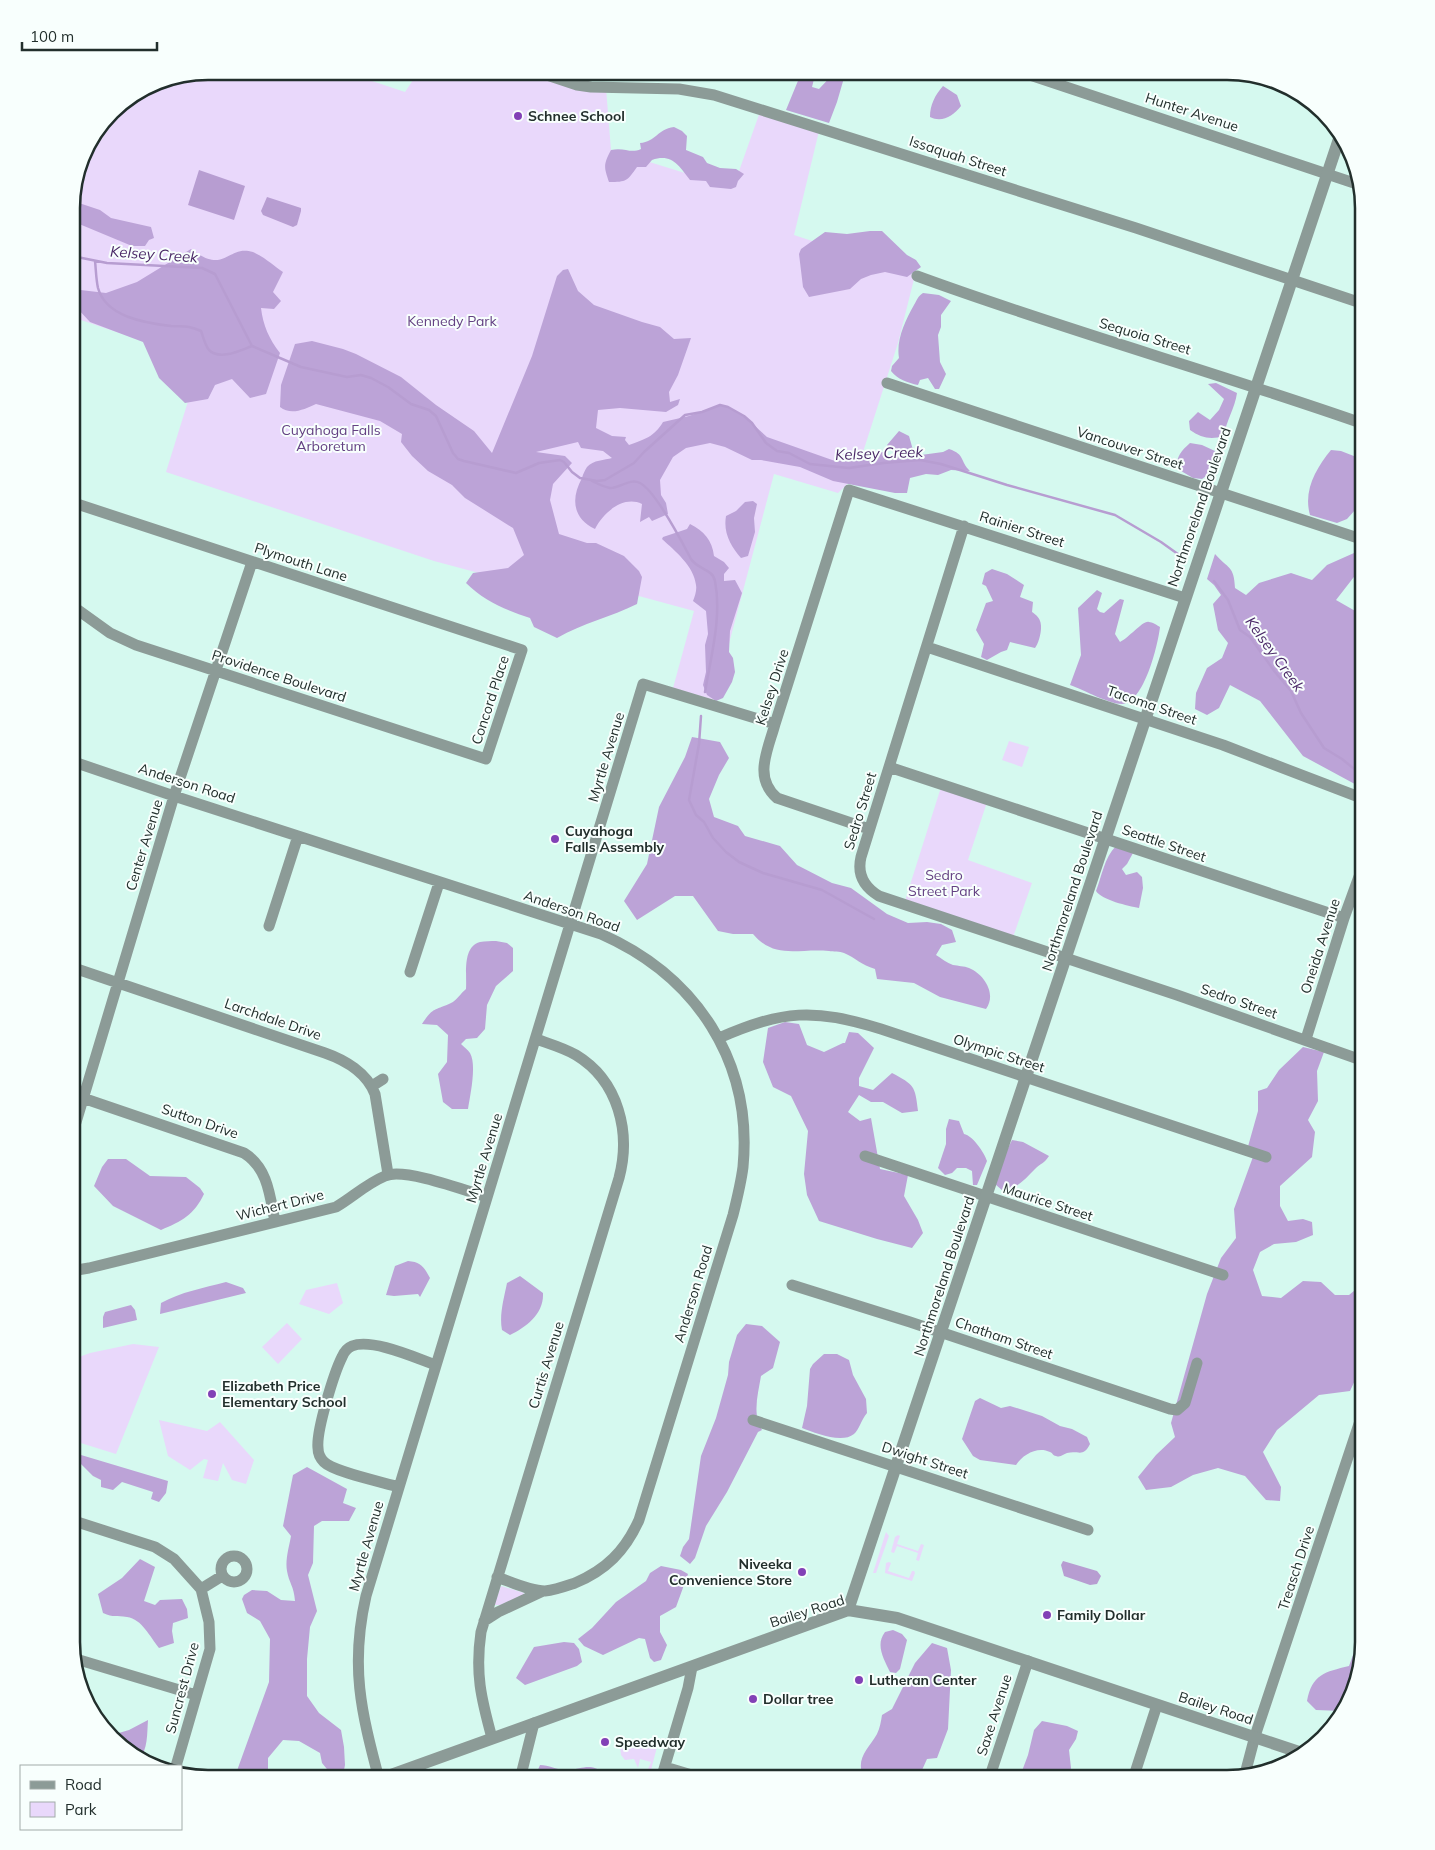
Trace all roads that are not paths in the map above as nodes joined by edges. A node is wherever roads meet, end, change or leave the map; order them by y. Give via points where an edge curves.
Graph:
1 (562, 80) edge
2 (1041, 80) edge
3 (1338, 143) edge
4 (1326, 178) junction
5 (1353, 183) edge
6 (917, 276) dead end
7 (1292, 280) junction
8 (1355, 301) edge
9 (887, 383) dead end
10 (1255, 388) junction
11 (1355, 421) edge
12 (849, 490) joint
13 (1220, 494) junction
14 (80, 505) edge
15 (964, 526) junction
16 (1355, 537) edge
17 (252, 562) junction
18 (1185, 598) junction
19 (80, 612) edge
20 (927, 646) junction
21 (522, 650) joint
22 (216, 671) junction
23 (1145, 718) junction
24 (776, 724) junction
25 (486, 759) joint
26 (80, 764) edge
27 (889, 766) junction
28 (1355, 795) edge
29 (174, 796) junction
30 (869, 829) junction
31 (298, 836) junction
32 (1106, 839) junction
33 (439, 883) junction
34 (1355, 888) edge
35 (1344, 918) junction
36 (571, 924) junction
37 (268, 926) dead end
38 (1066, 959) junction
39 (80, 970) edge
40 (410, 972) dead end
41 (118, 983) junction
42 (719, 1038) junction
43 (536, 1039) junction
44 (1306, 1039) junction
45 (1355, 1058) edge
46 (1026, 1077) junction
47 (383, 1079) dead end
48 (372, 1086) junction
49 (80, 1097) edge
50 (84, 1098) junction
51 (80, 1111) edge
52 (864, 1156) dead end
53 (1266, 1157) dead end
54 (388, 1174) junction
55 (487, 1197) junction
56 (986, 1197) junction
57 (275, 1222) junction
58 (80, 1270) edge
59 (1223, 1275) dead end
60 (792, 1285) dead end
61 (941, 1332) junction
62 (1197, 1363) dead end
63 (436, 1365) junction
64 (752, 1420) dead end
65 (1355, 1436) edge
66 (896, 1467) junction
67 (399, 1487) junction
68 (80, 1523) edge
69 (1088, 1530) dead end
70 (222, 1576) dead end
71 (497, 1577) junction
72 (201, 1590) junction
73 (543, 1591) junction
74 (848, 1610) junction
75 (484, 1621) junction
76 (81, 1661) edge
77 (1028, 1661) junction
78 (692, 1667) junction
79 (196, 1695) junction
80 (1157, 1705) junction
81 (534, 1722) junction
82 (1255, 1736) junction
83 (492, 1738) junction
84 (1295, 1751) edge
85 (176, 1765) edge
86 (665, 1767) junction
87 (1246, 1769) edge
88 (378, 1770) edge
89 (406, 1770) edge
90 (522, 1770) edge
91 (664, 1770) edge
92 (675, 1770) edge
93 (991, 1770) edge
94 (1136, 1770) edge

1 - 7 street, Issaquah Street via 591,87 679,89 714,95
2 - 4 street, Hunter Avenue
3 - 4 street, Northmoreland Boulevard
4 - 5 street, Hunter Avenue
4 - 7 street, Northmoreland Boulevard
6 - 10 street, Sequoia Street
7 - 8 street, Issaquah Street
7 - 10 street, Northmoreland Boulevard
9 - 13 street, Vancouver Street
10 - 11 street, Sequoia Street
10 - 13 street, Northmoreland Boulevard
12 - 15 street, Rainier Street
12 - 24 street, Kelsey Drive
13 - 16 street, Vancouver Street
13 - 18 street, Northmoreland Boulevard
14 - 17 street, Plymouth Lane
15 - 18 street, Rainier Street
15 - 20 street, Sedro Street
17 - 21 street, Plymouth Lane
17 - 22 street, Center Avenue
18 - 23 street, Northmoreland Boulevard
19 - 22 street, Providence Boulevard via 110,633 136,645
20 - 23 street, Tacoma Street
20 - 27 street, Sedro Street
21 - 25 street, Concord Place
22 - 25 street, Providence Boulevard
22 - 29 street, Center Avenue
23 - 28 street, Tacoma Street
23 - 32 street, Northmoreland Boulevard
24 - 30 street, Kelsey Drive via 764,768 765,783 772,793 784,801
24 - 36 street, Myrtle Avenue via 643,684
26 - 29 street, Anderson Road
27 - 30 street, Sedro Street
27 - 32 street, Seattle Street
29 - 31 street, Anderson Road
29 - 41 street, Center Avenue
30 - 38 street, Sedro Street via 860,872 873,892
31 - 33 street, Anderson Road
31 - 37 street
32 - 35 street, Seattle Street
32 - 38 street, Northmoreland Boulevard
33 - 36 street, Anderson Road
33 - 40 street
34 - 35 street, Oneida Avenue
35 - 44 street, Oneida Avenue
36 - 42 street, Anderson Road via 620,943 658,966 686,992
36 - 43 street, Myrtle Avenue
38 - 44 street, Sedro Street
38 - 46 street, Northmoreland Boulevard
39 - 41 street, Larchdale Drive
41 - 48 street, Larchdale Drive via 327,1054 364,1076
41 - 50 street, Center Avenue
42 - 46 street, Olympic Street via 766,1019 826,1015 861,1022
42 - 73 street, Anderson Road via 742,1110 741,1180 640,1520 621,1551 604,1568 571,1584
43 - 55 street, Myrtle Avenue
43 - 71 street, Curtis Avenue via 577,1056 602,1079 620,1112 624,1151 619,1178
44 - 45 street, Sedro Street
46 - 53 street, Olympic Street
46 - 56 street, Northmoreland Boulevard
47 - 48 street
48 - 54 street via 376,1094
49 - 50 street, Sutton Drive
50 - 51 street, Center Avenue
50 - 57 street, Sutton Drive via 244,1152 262,1170
52 - 56 street, Maurice Street
54 - 55 street via 421,1177
54 - 57 street, Wichert Drive via 336,1207
55 - 63 street, Myrtle Avenue
56 - 59 street, Maurice Street
56 - 61 street, Northmoreland Boulevard
57 - 58 street, Wichert Drive
60 - 61 street, Chatham Street
61 - 62 street, Chatham Street via 1177,1410 1184,1403
61 - 66 street, Northmoreland Boulevard
63 - 67 street, Myrtle Avenue
63 - 67 street via 374,1345 360,1344 346,1350 334,1379 318,1433 319,1456 329,1466
64 - 66 street, Dwight Street
65 - 82 street, Treasch Drive
66 - 69 street, Dwight Street
66 - 74 street, Northmoreland Boulevard
67 - 88 street, Myrtle Avenue via 365,1600 358,1652 360,1704
68 - 72 street, Suncrest Drive via 155,1547 174,1559
70 - 72 street
71 - 73 street
71 - 75 street, Curtis Avenue
72 - 79 street, Suncrest Drive via 209,1619 210,1641
73 - 75 street, Anderson Road
74 - 77 street, Bailey Road via 897,1618
74 - 78 street, Bailey Road
75 - 83 street, Curtis Avenue via 478,1668 481,1698
76 - 79 street
77 - 80 street, Bailey Road
77 - 93 street, Saxe Avenue
78 - 81 street, Bailey Road
78 - 86 street
79 - 85 street, Suncrest Drive
80 - 82 street, Bailey Road
80 - 94 street
81 - 83 street, Bailey Road
81 - 90 street
82 - 84 street, Bailey Road
82 - 87 street, Treasch Drive
83 - 89 street, Bailey Road
86 - 91 street
86 - 92 street

